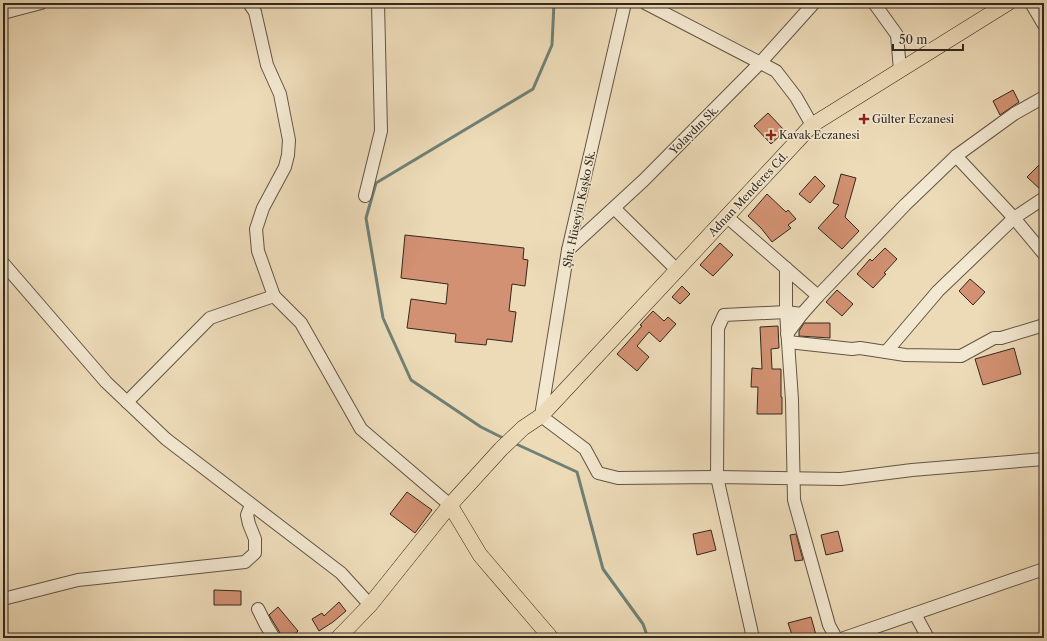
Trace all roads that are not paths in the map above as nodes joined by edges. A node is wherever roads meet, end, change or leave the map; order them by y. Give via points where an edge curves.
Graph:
1 (41, 3) edge
2 (249, 3) edge
3 (378, 3) edge
4 (625, 3) edge
5 (645, 3) edge
6 (814, 3) edge
7 (874, 3) edge
8 (1008, 3) edge
9 (1031, 3) edge
10 (3, 13) edge
11 (1044, 25) edge
12 (760, 63) junction
13 (900, 70) junction
14 (1044, 97) edge
15 (812, 125) junction
16 (956, 156) junction
17 (365, 196) dead end
18 (1044, 198) edge
19 (614, 208) junction
20 (726, 216) junction
21 (1014, 218) junction
22 (568, 250) junction
23 (1044, 254) edge
24 (3, 264) edge
25 (786, 268) junction
26 (677, 270) junction
27 (274, 296) junction
28 (818, 296) junction
29 (786, 312) junction
30 (802, 314) junction
31 (1044, 325) edge
32 (788, 338) junction
33 (886, 352) junction
34 (127, 402) junction
35 (541, 416) junction
36 (1044, 458) edge
37 (717, 477) junction
38 (793, 477) junction
39 (251, 505) junction
40 (450, 505) junction
41 (1044, 569) edge
42 (3, 599) edge
43 (370, 605) junction
44 (258, 608) dead end
45 (915, 614) junction
46 (274, 638) edge
47 (338, 638) edge
48 (551, 638) edge
49 (753, 638) edge
50 (836, 638) edge
51 (844, 638) edge
52 (928, 638) edge

1 - 10 street
2 - 27 street via 254,12 267,65 280,94 289,140 285,167 262,208 256,229 258,251
3 - 17 street via 381,132
4 - 22 street, Şht. Hüseyin Kaşko Sk.
5 - 12 street
6 - 12 street, Yolaydın Sk.
7 - 13 street via 897,35
8 - 13 main road, Adnan Menderes Cd.
9 - 11 street
12 - 15 street via 776,71 796,97
12 - 19 street, Yolaydın Sk.
13 - 15 main road, Adnan Menderes Cd.
14 - 16 street via 1014,114
15 - 20 main road, Adnan Menderes Cd.
16 - 21 street
16 - 28 street
18 - 21 street
19 - 22 street, Yolaydın Sk.
19 - 26 street
20 - 25 street
20 - 26 main road, Adnan Menderes Cd.
21 - 23 street
21 - 33 street via 938,291
22 - 35 street, Şht. Hüseyin Kaşko Sk.
24 - 34 street via 106,382
25 - 28 street
25 - 29 street
26 - 35 main road, Adnan Menderes Cd.
27 - 34 street via 210,318
27 - 40 street via 301,323 361,429
28 - 30 street
29 - 30 street
29 - 32 street
29 - 37 street via 724,315 718,328
30 - 32 street
31 - 33 street via 994,338 961,356
32 - 33 street
32 - 38 street
34 - 39 street via 166,439
35 - 37 street via 585,449 598,473 618,478
35 - 40 main road, Adnan Menderes Cd. via 523,428 501,449
36 - 38 street via 841,479
37 - 38 street
37 - 49 street
38 - 50 street via 794,500 829,625
39 - 42 street via 247,515 255,553 245,562 78,580
39 - 43 street via 341,573
40 - 43 main road, Adnan Menderes Cd.
40 - 48 main road via 480,555
41 - 45 street
43 - 47 main road, Adnan Menderes Cd.
44 - 46 street
45 - 51 street
45 - 52 street

